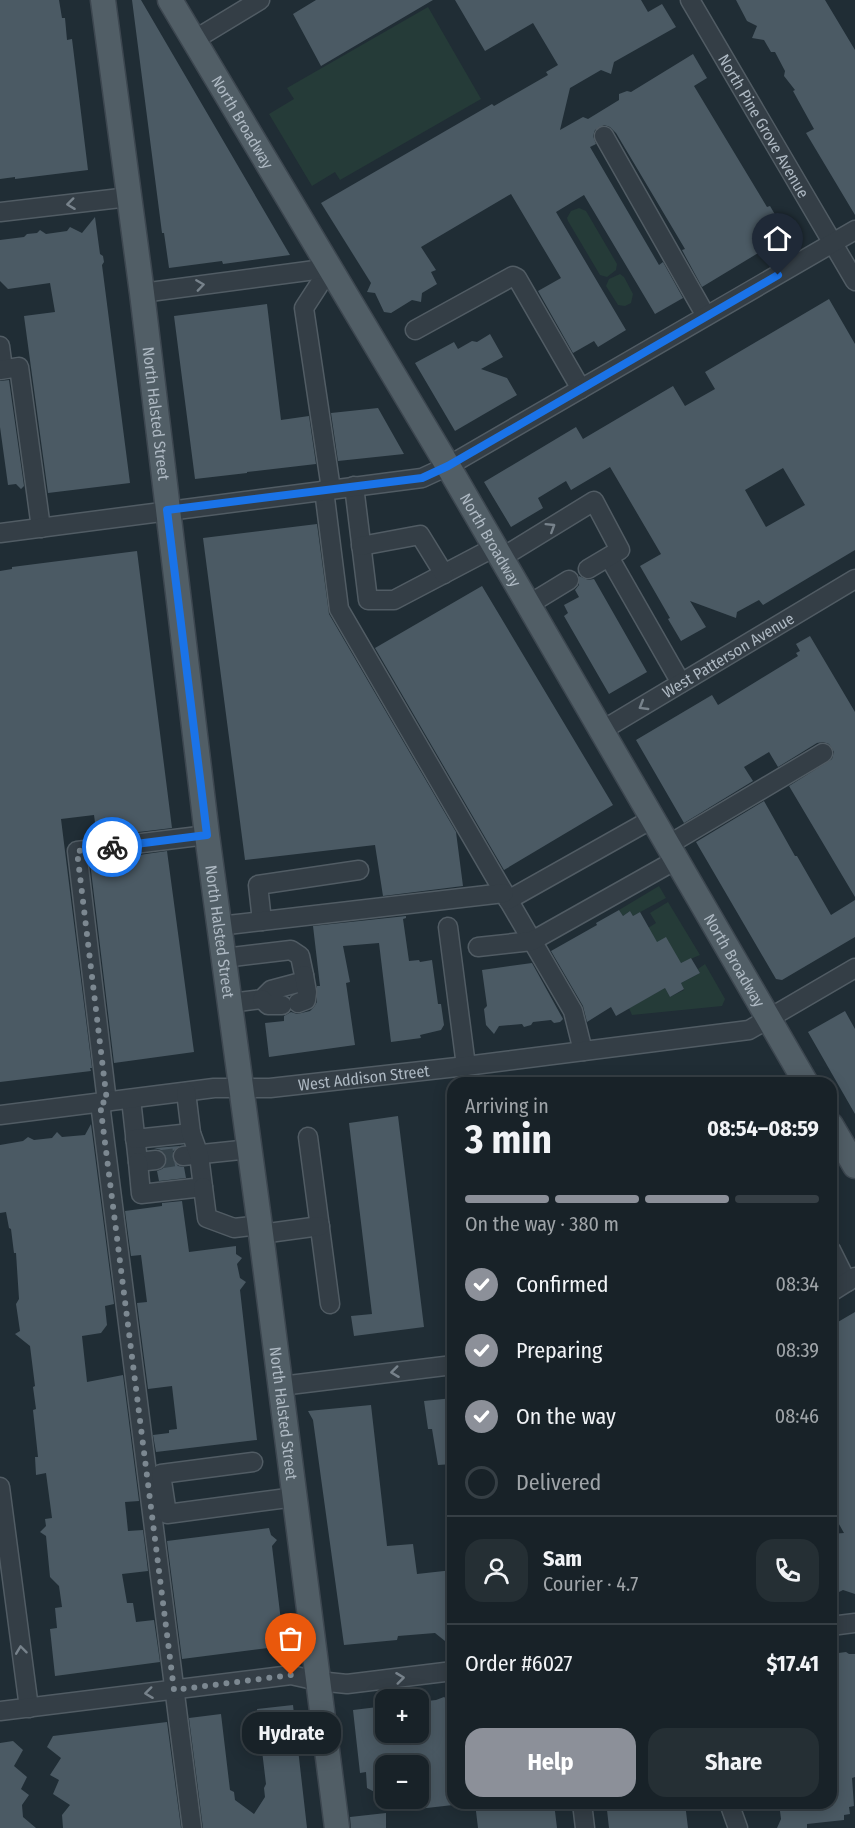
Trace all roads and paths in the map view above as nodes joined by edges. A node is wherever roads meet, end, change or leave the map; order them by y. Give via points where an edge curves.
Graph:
1 (103, 0) edge
2 (170, 0) edge
3 (260, 0) edge
4 (690, 0) edge
5 (230, 8) edge
6 (194, 40) junction
7 (604, 136) dead end
8 (129, 197) junction
9 (0, 213) edge
10 (855, 230) edge
11 (833, 243) junction
12 (330, 268) junction
13 (855, 281) edge
14 (142, 293) junction
15 (706, 316) junction
16 (415, 330) dead end
17 (0, 346) edge
18 (1, 369) edge
19 (582, 389) junction
20 (448, 466) junction
21 (354, 486) junction
22 (327, 490) junction
23 (167, 510) junction
24 (41, 528) junction
25 (0, 533) edge
26 (361, 546) junction
27 (498, 553) junction
28 (609, 556) junction
29 (588, 569) dead end
30 (444, 574) junction
31 (855, 579) edge
32 (569, 580) dead end
33 (528, 605) junction
34 (681, 683) junction
35 (601, 731) junction
36 (823, 753) dead end
37 (652, 819) junction
38 (207, 835) junction
39 (672, 853) junction
40 (359, 870) dead end
41 (506, 896) junction
42 (262, 921) junction
43 (219, 926) junction
44 (448, 927) dead end
45 (532, 941) junction
46 (478, 947) dead end
47 (224, 958) junction
48 (855, 968) edge
49 (304, 975) junction
50 (262, 999) junction
51 (230, 1003) junction
52 (768, 1019) junction
53 (583, 1051) junction
54 (466, 1066) junction
55 (802, 1077) edge
56 (242, 1087) junction
57 (186, 1092) junction
58 (131, 1099) junction
59 (104, 1102) junction
60 (0, 1115) edge
61 (191, 1133) junction
62 (837, 1135) edge
63 (308, 1137) dead end
64 (135, 1139) junction
65 (250, 1149) junction
66 (191, 1156) junction
67 (855, 1166) edge
68 (203, 1187) junction
69 (320, 1226) junction
70 (261, 1230) junction
71 (837, 1259) edge
72 (851, 1280) edge
73 (837, 1288) edge
74 (330, 1304) dead end
75 (447, 1366) edge
76 (280, 1386) junction
77 (253, 1461) dead end
78 (0, 1486) edge
79 (295, 1497) junction
80 (855, 1623) edge
81 (837, 1625) edge
82 (447, 1672) edge
83 (318, 1681) junction
84 (174, 1690) junction
85 (29, 1708) junction
86 (0, 1711) edge
87 (583, 1809) edge
88 (731, 1809) edge
89 (192, 1828) edge
90 (337, 1828) edge
91 (585, 1828) edge
92 (738, 1828) edge

1 - 8 main road, North Halsted Street
2 - 6 main road, North Broadway
3 - 5 street
4 - 11 street, North Pine Grove Avenue
5 - 6 street
6 - 12 main road, North Broadway
7 - 15 street
8 -> 9 street
8 - 14 main road, North Halsted Street
10 - 11 street
11 - 13 street, North Pine Grove Avenue
11 - 15 street
14 -> 12 street
12 - 20 main road, North Broadway
12 - 22 street via 304,308
14 - 23 main road, North Halsted Street
15 - 19 street
16 - 19 street via 513,276
17 - 18 street
18 - 24 street via 20,367
19 - 20 street
20 - 21 street via 422,478
20 - 27 main road, North Broadway
21 - 22 street
21 - 26 street
22 - 23 street
22 - 41 street via 339,609
23 - 24 street
23 - 38 main road, North Halsted Street
24 - 25 street
26 - 30 street via 420,535
26 - 30 street via 368,600 394,600
27 -> 28 street via 594,501 620,550
27 - 30 street
27 - 33 main road, North Broadway
28 - 29 street
28 - 34 street
31 - 34 street, West Patterson Avenue
32 - 33 street
33 - 35 main road, North Broadway
34 -> 35 street, West Patterson Avenue
35 - 37 main road, North Broadway
36 - 39 street
37 - 39 main road, North Broadway
37 - 41 street
38 - 43 main road, North Halsted Street
38 - 59 street via 77,851
39 - 45 street
39 - 52 main road, North Broadway
40 - 42 street via 258,885
41 - 42 street
41 - 45 street
42 - 43 street
43 - 47 main road, North Halsted Street
44 - 54 street
45 - 46 street
45 - 53 street via 573,1011
47 - 49 street via 291,950 300,956
47 - 51 main road, North Halsted Street
48 - 52 street, West Addison Street
49 - 50 street via 301,982 271,990
49 - 50 street via 306,1000 268,1005
50 - 51 street
51 - 56 main road, North Halsted Street
52 - 53 street, West Addison Street via 749,1030
52 - 55 main road, North Broadway
53 - 54 street, West Addison Street
54 - 56 street, West Addison Street via 270,1088
56 - 57 street, West Addison Street
56 - 65 main road, North Halsted Street
57 - 58 street, West Addison Street
57 - 61 street
58 - 59 street, West Addison Street
58 - 64 street
59 - 60 street, West Addison Street
59 - 84 street
61 - 64 street
61 - 66 street
62 - 67 main road
63 - 69 street
64 - 68 street via 147,1161 141,1194
65 - 66 street
65 - 70 main road, North Halsted Street
66 - 68 street
68 - 70 street via 207,1218 234,1228
69 - 70 street
69 - 74 street
70 - 76 main road, North Halsted Street
71 - 72 street
72 - 73 street
75 -> 76 street
76 - 79 main road, North Halsted Street
77 - 79 street via 161,1474 167,1514
85 -> 78 street
79 - 83 main road, North Halsted Street
80 - 81 street
83 -> 82 street via 347,1684
83 - 84 street via 291,1675
83 - 90 main road, North Halsted Street
84 -> 85 street
84 - 89 street
85 - 86 street
87 - 91 street
88 - 92 street

